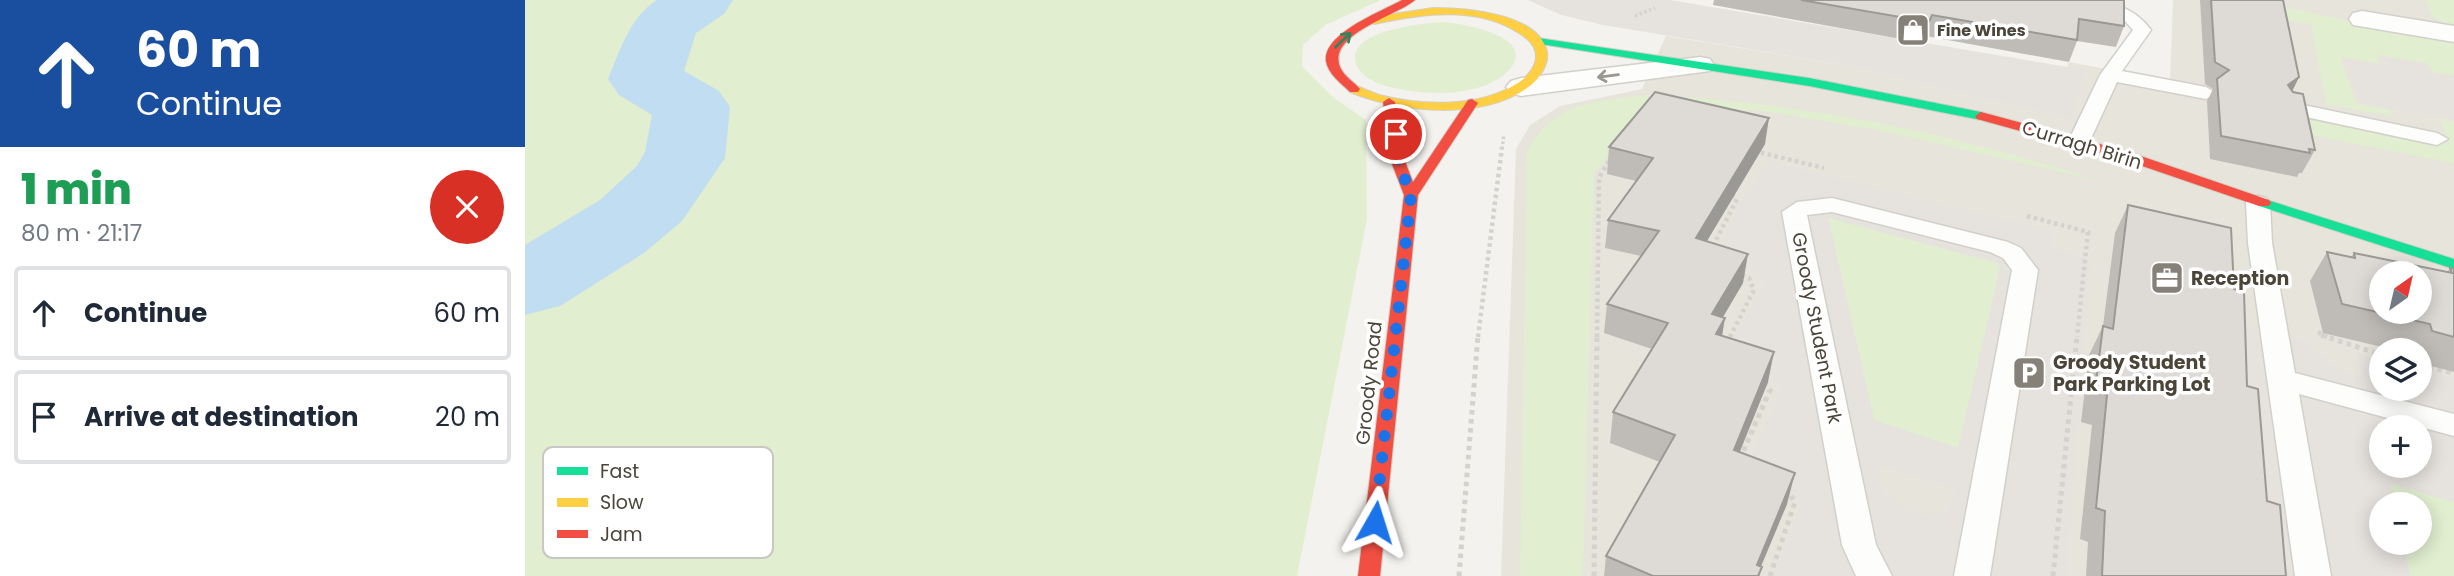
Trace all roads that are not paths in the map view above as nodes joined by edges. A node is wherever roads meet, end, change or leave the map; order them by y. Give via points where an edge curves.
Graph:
1 (1410, 0) edge
2 (1489, 0) edge
3 (2082, 0) edge
4 (2407, 0) edge
5 (2362, 19) dead end
6 (1501, 20) junction
7 (1374, 21) junction
8 (2420, 28) junction
9 (2454, 34) edge
10 (1538, 41) junction
11 (1700, 65) junction
12 (2110, 75) junction
13 (1521, 87) junction
14 (2206, 93) dead end
15 (1389, 102) junction
16 (1472, 103) junction
17 (2289, 108) edge
18 (2428, 115) dead end
19 (2079, 142) junction
20 (1411, 195) junction
21 (2257, 203) junction
22 (2454, 264) edge
23 (2281, 379) junction
24 (2454, 425) edge
25 (1369, 576) edge
26 (1874, 576) edge
27 (1972, 576) edge
28 (2313, 576) edge

1 - 7 street
2 - 6 street
3 - 12 lane via 2130,16 2142,30
4 - 8 street
5 - 8 street
6 - 7 street via 1457,12 1414,13
6 - 10 street
15 -> 7 street via 1350,88 1333,74 1330,59 1335,45
8 - 9 street
10 - 11 street, Curragh Birin
10 - 13 street via 1544,61
11 -> 13 street
11 - 19 street, Curragh Birin via 1851,89
12 - 14 lane
12 - 19 lane
13 - 16 street
15 - 16 street
15 - 20 street via 1399,164
16 - 20 street
17 - 18 lane via 2437,139
19 - 21 street, Curragh Birin
20 - 25 street, Groody Road
21 - 22 street, Curragh Birin
21 - 23 lane
23 - 24 lane
23 - 28 lane
26 - 27 lane, Groody Student Park via 1859,545 1794,212 1805,206 1832,205 1999,247 2012,253 2025,270

